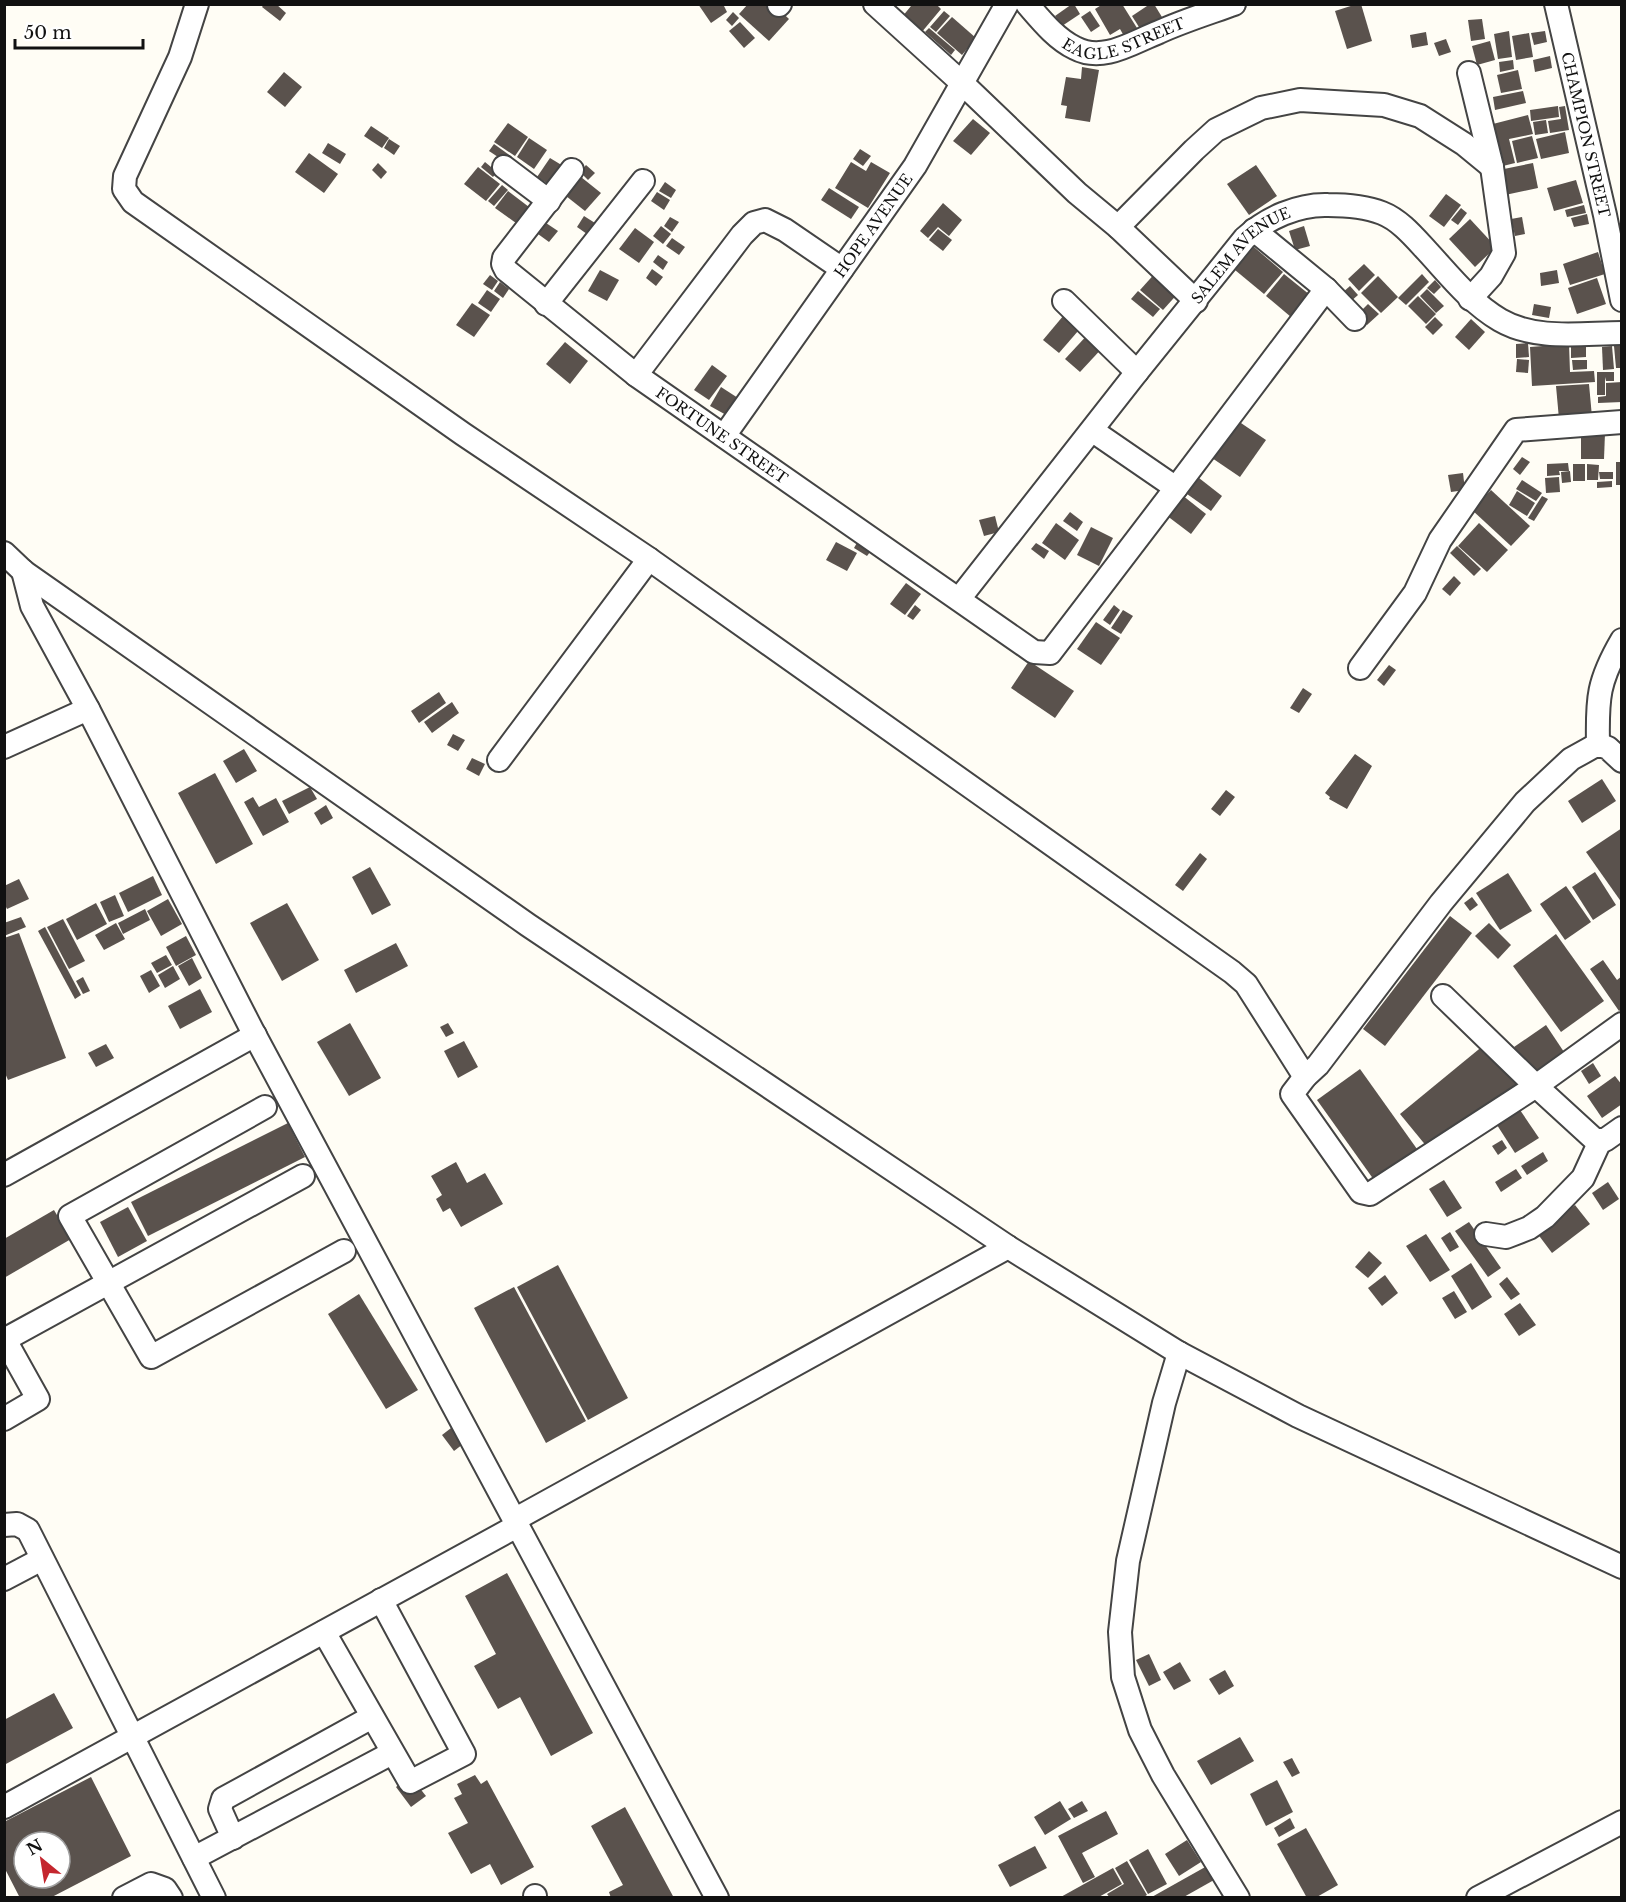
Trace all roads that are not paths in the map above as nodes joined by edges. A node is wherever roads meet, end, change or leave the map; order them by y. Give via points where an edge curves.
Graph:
1 (197, 4) edge
2 (876, 4) edge
3 (1007, 4) edge
4 (1027, 4) edge
5 (1234, 4) edge
6 (1556, 4) edge
7 (1469, 73) dead end
8 (963, 83) junction
9 (1492, 166) junction
10 (504, 167) dead end
11 (572, 170) dead end
12 (643, 181) dead end
13 (549, 201) junction
14 (1118, 227) junction
15 (1254, 230) junction
16 (842, 269) junction
17 (1326, 289) junction
18 (1470, 298) junction
19 (1622, 300) edge
20 (1064, 301) dead end
21 (1196, 301) junction
22 (546, 304) junction
23 (1355, 319) dead end
24 (1622, 333) edge
25 (1137, 372) junction
26 (636, 375) junction
27 (1622, 422) edge
28 (1093, 430) junction
29 (724, 436) junction
30 (1176, 488) junction
31 (4, 553) edge
32 (649, 559) junction
33 (23, 571) junction
34 (959, 599) junction
35 (1622, 640) edge
36 (1359, 668) dead end
37 (88, 709) junction
38 (1598, 744) junction
39 (4, 747) edge
40 (499, 760) dead end
41 (1622, 761) edge
42 (1443, 996) dead end
43 (1622, 1024) edge
44 (255, 1035) junction
45 (1305, 1077) junction
46 (1536, 1086) junction
47 (265, 1107) dead end
48 (1622, 1128) edge
49 (1600, 1141) junction
50 (4, 1175) edge
51 (303, 1176) dead end
52 (1486, 1234) dead end
53 (1008, 1247) junction
54 (344, 1251) dead end
55 (109, 1284) junction
56 (5, 1339) edge
57 (1179, 1353) junction
58 (4, 1419) edge
59 (516, 1523) junction
60 (4, 1525) edge
61 (42, 1559) junction
62 (1622, 1567) edge
63 (4, 1579) edge
64 (381, 1600) junction
65 (324, 1632) junction
66 (372, 1717) junction
67 (133, 1737) junction
68 (392, 1752) junction
69 (4, 1807) edge
70 (1622, 1822) edge
71 (233, 1838) junction
72 (194, 1858) junction
73 (124, 1898) edge
74 (171, 1898) edge
75 (214, 1898) edge
76 (717, 1898) edge
77 (1238, 1898) edge
78 (1478, 1898) edge

1 - 32 street via 180,57 125,176 124,189 133,202 463,434
2 - 8 street
3 - 8 street, HOPE AVENUE
4 - 5 street, EAGLE STREET via 1076,49 1095,54 1122,49
6 - 19 street, CHAMPION STREET
7 - 9 street
8 - 14 street
8 - 16 street, HOPE AVENUE via 915,166
9 - 14 street via 1420,116 1384,105 1300,100 1261,108 1216,130
9 - 18 street via 1504,253 1491,276
10 - 13 street
11 - 13 street, FORTUNE STREET
12 - 22 street
13 - 22 street, FORTUNE STREET via 503,264
14 - 21 street
15 - 17 street
15 - 18 street, SALEM AVENUE via 1276,216 1315,204 1351,205 1383,213 1410,232
15 - 21 street, SALEM AVENUE
16 - 26 street via 785,230 765,220 754,223
16 - 29 street, HOPE AVENUE
17 - 23 street
17 - 30 street
18 - 24 street, SALEM AVENUE via 1500,320 1529,331
20 - 25 street
21 - 25 street, SALEM AVENUE
22 - 26 street, FORTUNE STREET
25 - 28 street, SALEM AVENUE
26 - 29 street, FORTUNE STREET
27 - 36 street via 1516,430 1444,533 1415,593
28 - 30 street
28 - 34 street, SALEM AVENUE
29 - 34 street, FORTUNE STREET
30 - 34 street, FORTUNE STREET via 1050,653 1035,652
31 - 33 street
32 - 40 street
32 - 45 street via 1246,984
33 - 37 street via 32,606
33 - 53 street via 528,925
35 - 38 street via 1607,664 1599,690
37 - 39 street
37 - 44 street
38 - 41 street
38 - 45 street via 1571,759 1525,802
42 - 46 street
43 - 46 street
44 - 50 street
44 - 59 street
45 - 46 street via 1292,1094 1364,1194 1370,1194
46 - 49 street
47 - 55 street via 70,1216
48 - 49 street
49 - 52 street via 1583,1178 1545,1217 1506,1237
51 - 55 street
53 - 57 street
53 - 59 street
54 - 55 street via 151,1357
55 - 56 street
56 - 58 street via 38,1399
57 - 62 street via 1298,1416
57 - 77 street via 1128,1561 1120,1632 1123,1677 1140,1730 1163,1775
59 - 64 street
59 - 76 street
60 - 61 street via 17,1524 28,1530
61 - 63 street
61 - 67 street
64 - 65 street
64 - 68 street via 464,1754 410,1782
65 - 66 street
65 - 67 street
66 - 68 street
66 - 71 street via 223,1799 220,1809
67 - 69 street
67 - 72 street
68 - 71 street
70 - 78 street
71 - 72 street
72 - 75 street
73 - 74 street via 151,1884 165,1888

